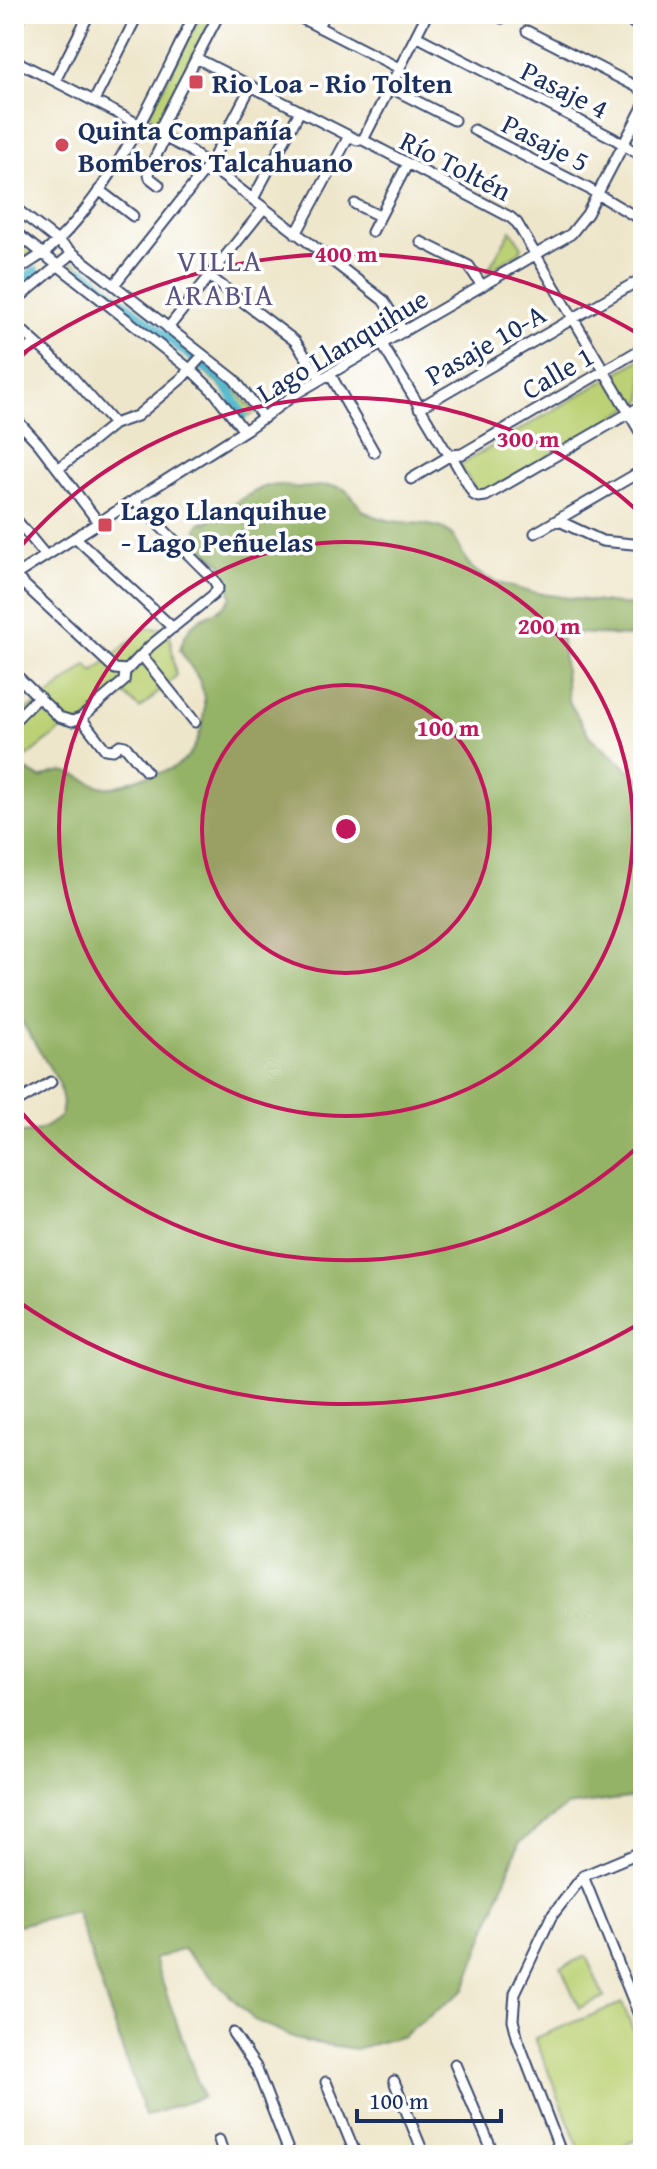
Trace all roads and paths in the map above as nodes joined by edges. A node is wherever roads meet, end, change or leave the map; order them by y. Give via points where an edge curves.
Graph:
1 (22, 14) edge
2 (89, 14) edge
3 (138, 14) edge
4 (195, 14) edge
5 (219, 14) edge
6 (293, 14) edge
7 (324, 14) edge
8 (427, 14) edge
9 (617, 14) edge
10 (318, 27) junction
11 (643, 28) edge
12 (14, 29) edge
13 (527, 31) dead end
14 (416, 36) junction
15 (196, 58) junction
16 (14, 60) edge
17 (399, 68) junction
18 (55, 81) junction
19 (251, 86) junction
20 (389, 87) junction
21 (643, 90) edge
22 (94, 101) junction
23 (643, 107) edge
24 (300, 111) junction
25 (454, 120) dead end
26 (139, 124) junction
27 (474, 130) dead end
28 (161, 136) junction
29 (349, 136) junction
30 (363, 140) junction
31 (623, 144) junction
32 (643, 157) edge
33 (210, 164) junction
34 (407, 165) junction
35 (159, 185) dead end
36 (99, 190) junction
37 (598, 194) junction
38 (253, 199) junction
39 (355, 204) dead end
40 (14, 207) edge
41 (264, 208) junction
42 (133, 216) dead end
43 (379, 216) junction
44 (643, 221) edge
45 (14, 231) edge
46 (372, 232) dead end
47 (296, 234) junction
48 (58, 240) junction
49 (421, 242) dead end
50 (73, 253) junction
51 (44, 254) junction
52 (536, 254) junction
53 (59, 265) junction
54 (14, 273) edge
55 (209, 276) junction
56 (643, 278) edge
57 (114, 285) junction
58 (482, 286) junction
59 (14, 302) edge
60 (573, 318) junction
61 (14, 323) edge
62 (168, 328) junction
63 (404, 332) junction
64 (35, 343) junction
65 (382, 344) junction
66 (643, 348) edge
67 (203, 355) junction
68 (14, 361) edge
69 (191, 370) junction
70 (604, 371) junction
71 (326, 377) junction
72 (643, 405) edge
73 (419, 408) junction
74 (629, 413) junction
75 (14, 417) edge
76 (264, 418) junction
77 (114, 424) junction
78 (244, 431) junction
79 (643, 437) edge
80 (374, 452) dead end
81 (451, 455) junction
82 (58, 469) junction
83 (643, 470) edge
84 (411, 479) dead end
85 (134, 500) junction
86 (14, 517) edge
87 (557, 520) junction
88 (99, 523) junction
89 (535, 533) dead end
90 (76, 538) junction
91 (643, 545) edge
92 (46, 556) junction
93 (14, 576) edge
94 (173, 628) junction
95 (142, 656) junction
96 (125, 671) junction
97 (14, 673) edge
98 (39, 696) junction
99 (81, 718) junction
100 (14, 721) edge
101 (195, 722) dead end
102 (146, 771) dead end
103 (51, 1082) dead end
104 (14, 1104) edge
105 (643, 1851) edge
106 (583, 1876) junction
107 (643, 2025) edge
108 (233, 2033) dead end
109 (455, 2064) dead end
110 (394, 2081) dead end
111 (326, 2082) dead end
112 (219, 2140) dead end
113 (224, 2155) edge
114 (290, 2155) edge
115 (356, 2155) edge
116 (424, 2155) edge
117 (494, 2155) edge
118 (562, 2155) edge

1 - 12 street
2 - 18 street
3 - 22 street
4 - 26 street
5 - 15 street
6 - 10 street
7 - 10 street
8 - 14 street
9 - 11 street
10 - 17 street
13 - 21 street
14 - 17 street
14 - 31 street, Pasaje 4
15 - 19 street, Río Toltén
15 - 28 street
16 - 18 street
17 - 20 street
18 - 22 street
19 - 24 street, Río Toltén
19 - 33 street
20 - 25 street
20 - 30 street
22 - 26 street
23 - 31 street, Lago Llanquihue
24 - 29 street, Río Toltén
24 - 38 street
26 - 28 street
26 - 36 street
27 - 37 street, Pasaje 5
28 - 33 street
28 - 35 street via 148,171
29 - 30 street, Río Toltén
29 - 47 street
30 - 34 street, Río Toltén
31 - 32 street, Pasaje 4
31 - 37 street, Lago Llanquihue
33 - 38 street
33 - 57 street
34 - 43 street
34 - 52 street, Río Toltén via 510,217
36 - 42 street
36 - 48 street
37 - 44 street, Pasaje 5
37 - 52 street, Lago Llanquihue via 577,228
38 - 41 street
39 - 43 street
40 - 48 street
41 - 47 street
41 - 55 street
43 - 46 street
45 - 51 street
47 - 63 street via 383,300
48 - 50 street
48 - 51 street
49 - 58 street via 469,266
50 - 53 street
50 - 57 street
51 - 53 street
51 - 54 street
52 - 58 street, Lago Llanquihue
52 - 60 street, Río Toltén
53 - 59 street
53 - 69 street
55 - 62 street
55 - 71 street via 295,341
56 - 60 street, Pasaje 10-A
57 - 62 street
58 - 63 street, Lago Llanquihue
60 - 70 street, Río Toltén
60 - 73 street, Pasaje 10-A
61 - 64 street
62 - 67 street
63 - 65 street, Lago Llanquihue
64 - 68 street
64 - 77 street
65 - 71 street, Lago Llanquihue
65 - 73 street
66 - 70 street, Calle 1
67 - 69 street
67 - 76 street via 240,385
69 - 77 street via 137,416
69 - 78 street
70 - 74 street, Río Toltén
70 - 81 street, Calle 1 via 462,454
71 - 76 street, Lago Llanquihue
71 - 80 street
72 - 74 street
73 - 81 street
74 - 79 street, Río Toltén
74 - 81 street via 484,497 474,495
75 - 82 street
76 - 78 street, Lago Llanquihue
77 - 82 street
78 - 85 street, Lago Llanquihue
81 - 84 street, Calle 1
82 - 88 street
83 - 87 street
85 - 88 street, Lago Llanquihue
85 - 94 street via 217,585 213,595
86 - 92 street
87 - 89 street
87 - 91 street via 602,541
88 - 90 street, Lago Llanquihue
90 - 92 street, Lago Llanquihue
90 - 94 street
92 - 93 street, Lago Llanquihue
93 - 96 street via 115,669
94 - 95 street
95 - 96 street
95 - 101 street
96 - 99 street via 124,681
97 - 98 street
98 - 99 street via 61,719
98 - 100 street
99 - 102 street via 103,748 125,746
103 - 104 street
105 - 106 street
106 - 107 street
106 - 118 street via 551,1917 515,1993 518,2040
108 - 114 street via 256,2067
109 - 117 street
110 - 116 street
111 - 115 street
112 - 113 street

